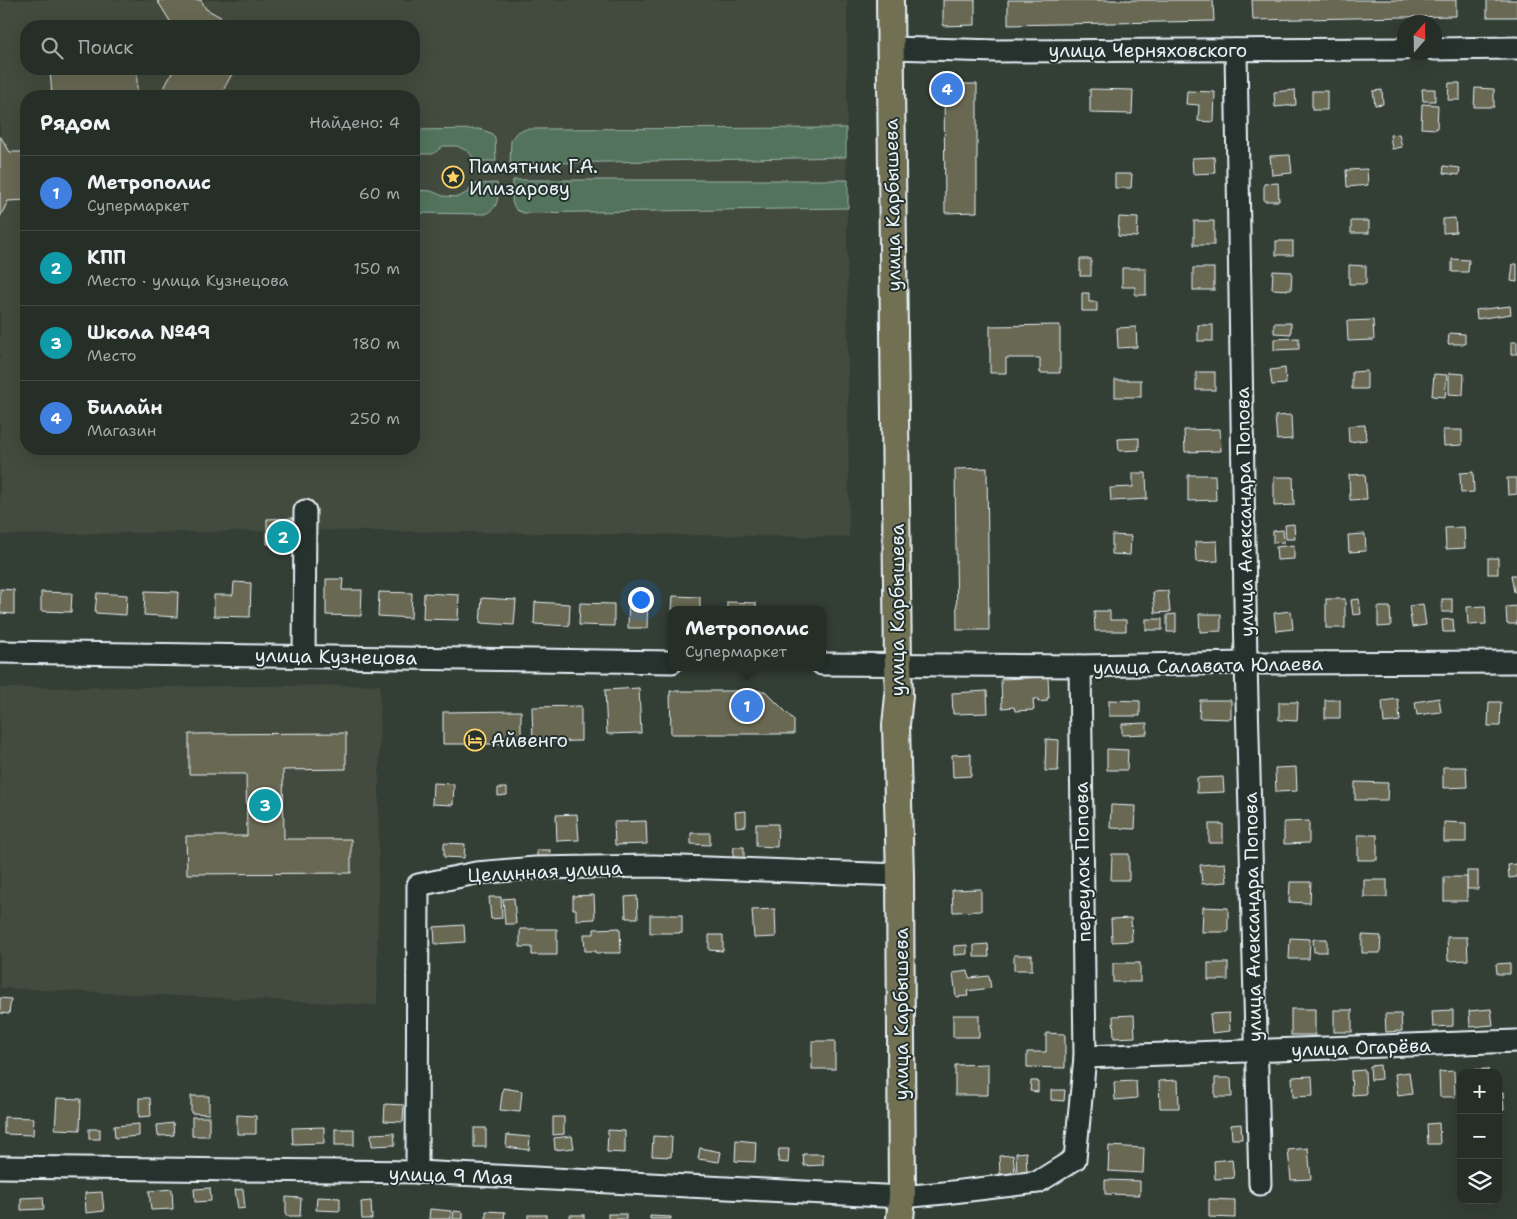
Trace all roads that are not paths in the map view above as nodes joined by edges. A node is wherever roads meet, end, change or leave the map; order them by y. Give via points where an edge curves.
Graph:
1 (890, 0) edge
2 (891, 48) junction
3 (1442, 48) edge
4 (1517, 48) edge
5 (1397, 49) edge
6 (1236, 50) junction
7 (305, 511) dead end
8 (0, 652) edge
9 (304, 656) junction
10 (668, 662) edge
11 (1517, 662) edge
12 (1246, 663) junction
13 (826, 664) edge
14 (898, 666) junction
15 (1080, 666) junction
16 (900, 875) junction
17 (1517, 1041) edge
18 (1256, 1050) junction
19 (1085, 1057) junction
20 (0, 1167) edge
21 (417, 1172) junction
22 (1260, 1184) dead end
23 (901, 1208) edge

1 - 2 main road, улица Карбышева
2 - 6 street, улица Черняховского
2 - 14 main road, улица Карбышева
3 - 4 street
5 - 6 street, улица Черняховского
6 - 12 street, улица Александра Попова
7 - 9 street
8 - 9 street, улица Кузнецова
9 - 10 street, улица Кузнецова
11 - 12 street, улица Салавата Юлаева
12 - 15 street, улица Салавата Юлаева
12 - 18 street, улица Александра Попова
13 - 14 street
14 - 15 street, улица Салавата Юлаева
14 - 16 main road, улица Карбышева via 896,725
15 - 19 street, переулок Попова
16 - 21 street, Целинная улица via 654,866 535,868 476,873 418,885
16 - 23 main road, улица Карбышева
17 - 18 street, улица Огарёва
18 - 19 street, улица Огарёва
18 - 22 street, улица Александра Попова
19 - 23 street, переулок Попова via 1075,1160 1038,1182 944,1193
20 - 21 street, улица 9 Мая
21 - 23 street, улица 9 Мая

